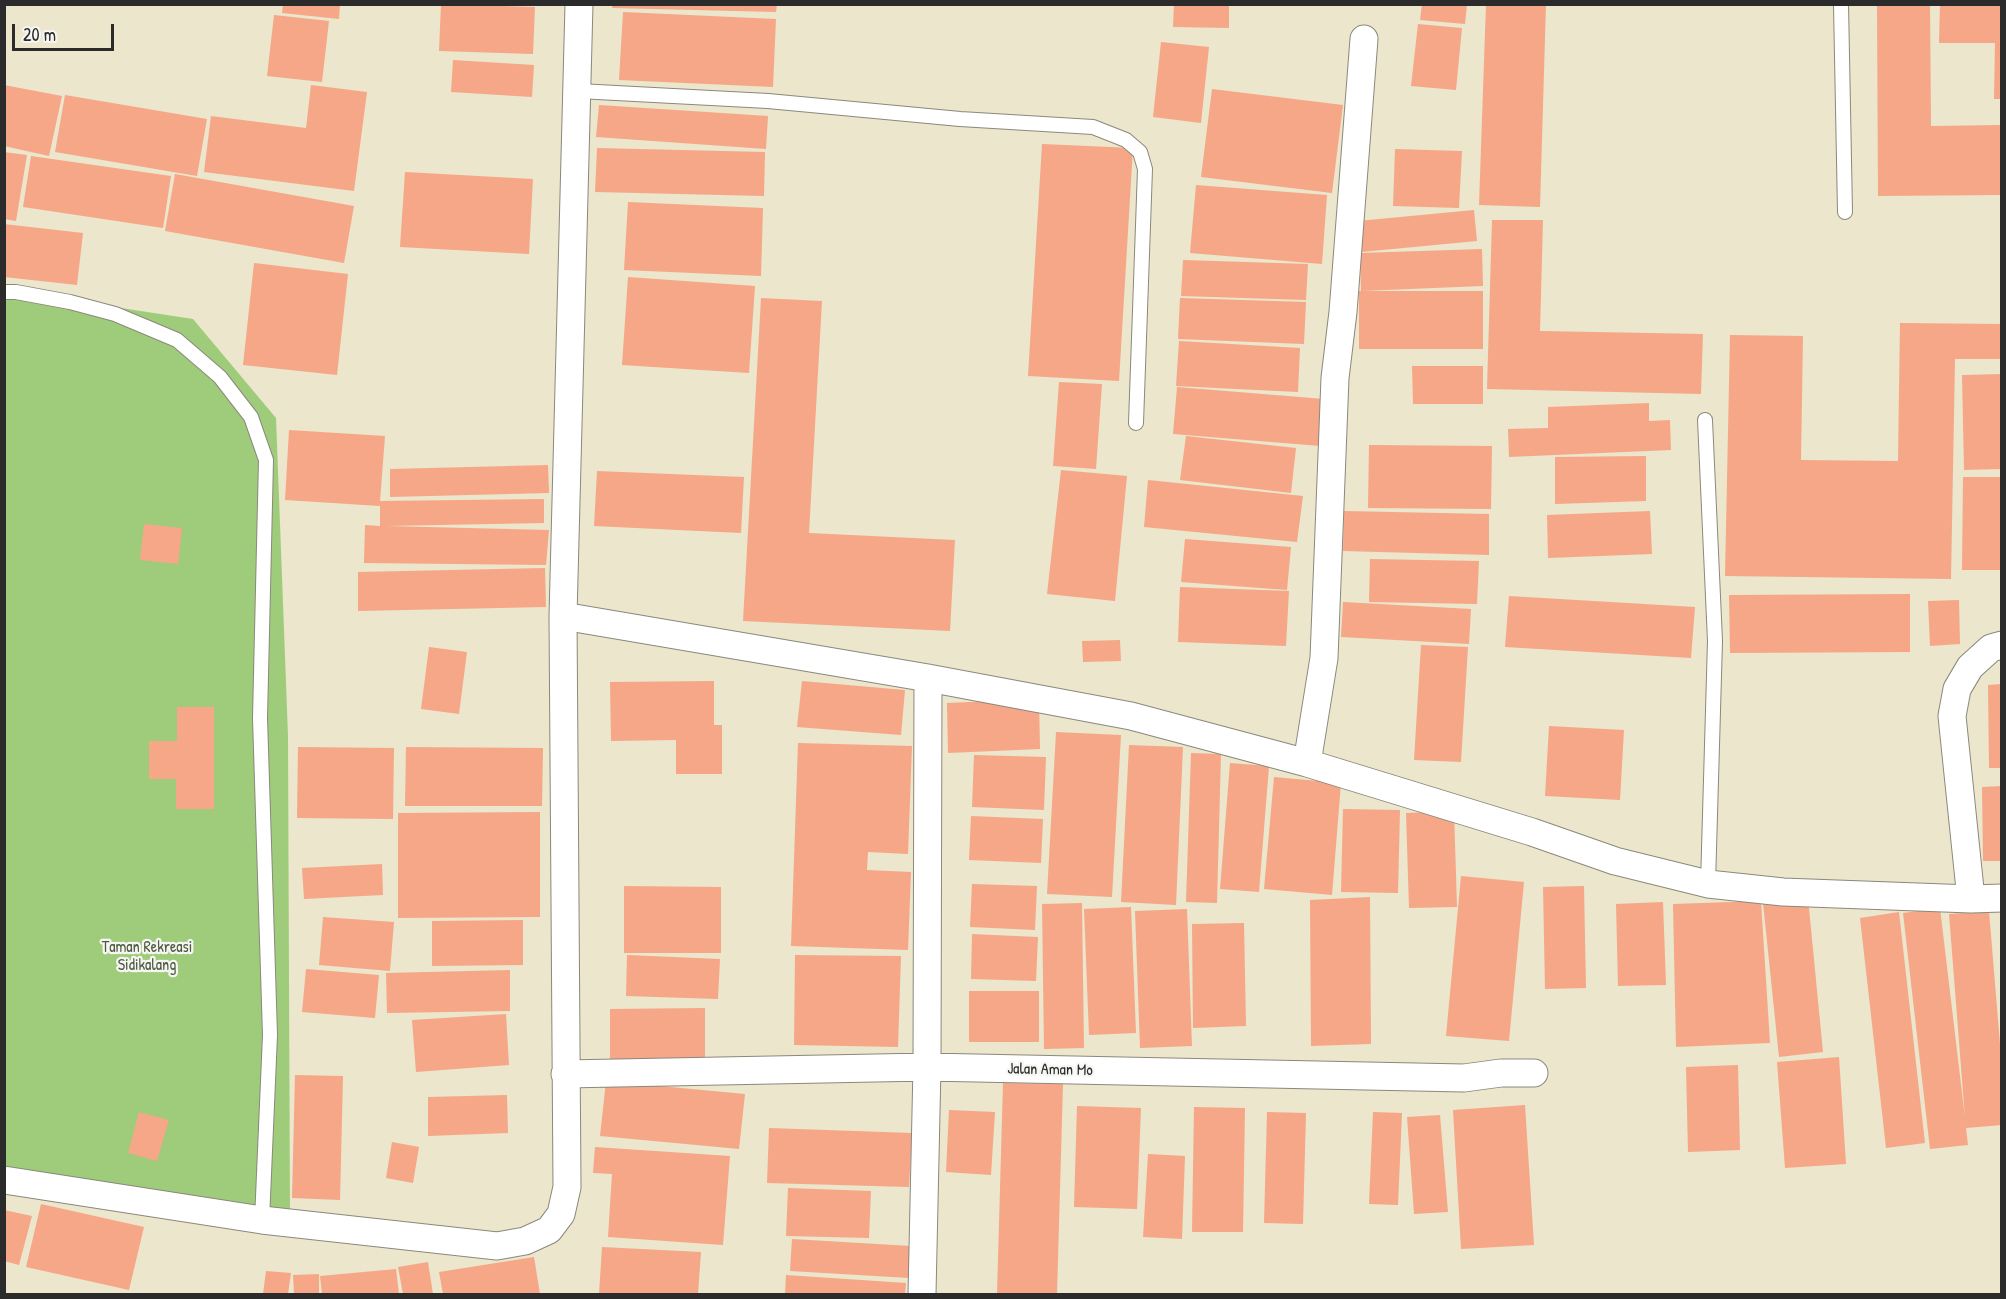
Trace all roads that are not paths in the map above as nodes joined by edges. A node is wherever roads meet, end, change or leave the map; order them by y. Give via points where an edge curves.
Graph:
1 (579, 4) edge
2 (1841, 4) edge
3 (1364, 39) dead end
4 (578, 91) junction
5 (1845, 212) dead end
6 (4, 292) edge
7 (1705, 420) dead end
8 (1136, 423) dead end
9 (563, 616) junction
10 (2001, 645) edge
11 (928, 678) junction
12 (1307, 764) junction
13 (1708, 884) junction
14 (2001, 898) edge
15 (1971, 899) junction
16 (927, 1067) junction
17 (1534, 1073) dead end
18 (565, 1074) junction
19 (4, 1180) edge
20 (262, 1220) junction
21 (922, 1294) edge

1 - 4 street
2 - 5 lane
3 - 12 street via 1335,389 1324,658
4 - 8 lane via 768,101 1093,127 1126,140 1140,152 1145,169
4 - 9 street
6 - 20 lane via 104,311 177,340 220,377 251,417 266,460 260,718 270,1035
7 - 13 lane via 1716,641
9 - 11 street
9 - 18 street
10 - 15 street via 1991,648 1970,667 1957,689 1952,716
11 - 12 street via 1131,716
11 - 16 street
12 - 13 street via 1615,861
13 - 15 street via 1783,892
14 - 15 street
16 - 17 street, Jalan Aman Mo via 1464,1078
16 - 18 street, Jalan Aman Mo
16 - 21 street
18 - 20 street via 567,1187 561,1214 549,1230 525,1241 497,1246
19 - 20 street

